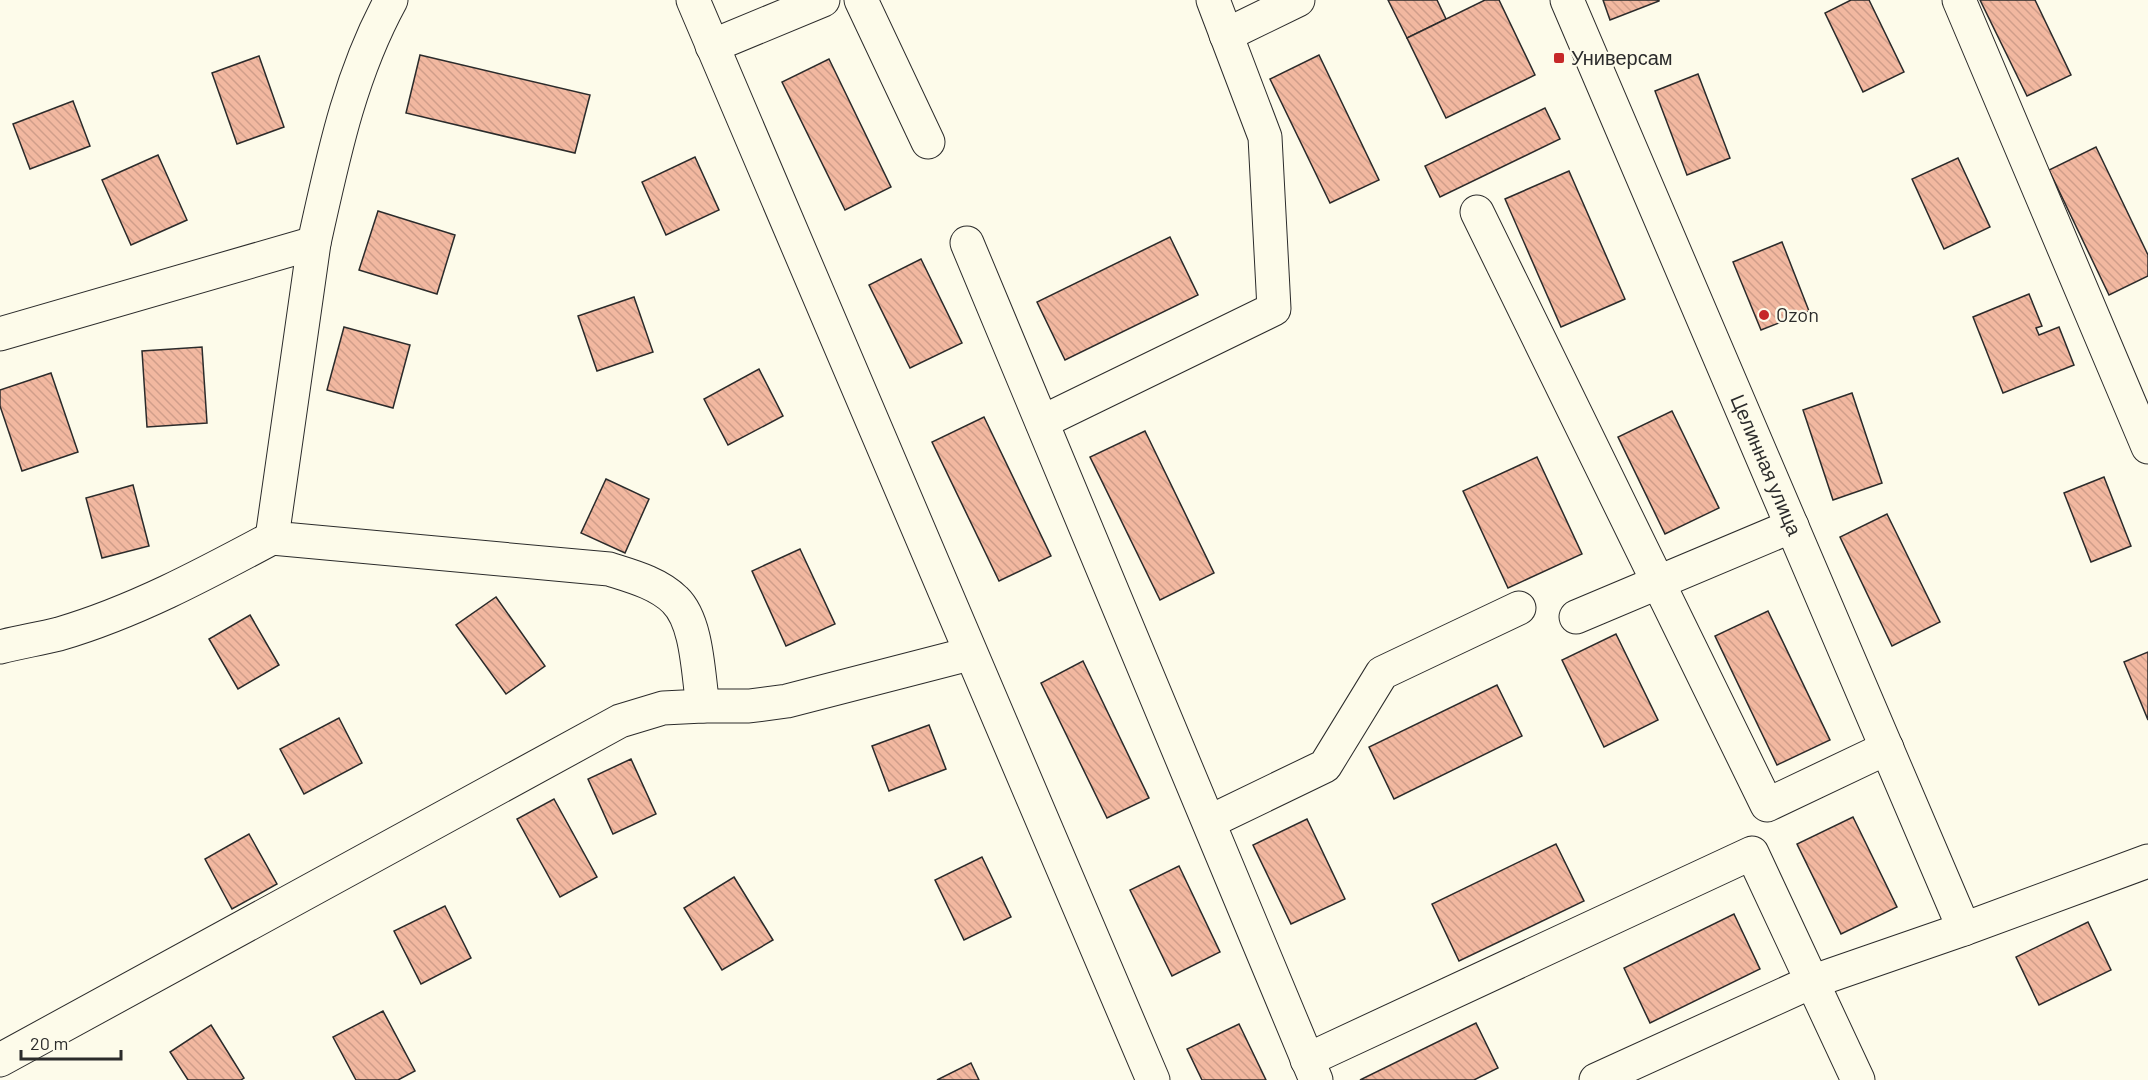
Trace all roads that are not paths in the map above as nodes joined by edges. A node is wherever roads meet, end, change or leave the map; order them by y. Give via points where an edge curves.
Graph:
1 (391, 0) edge
2 (693, 0) edge
3 (823, 0) edge
4 (861, 0) edge
5 (1213, 0) edge
6 (1298, 0) edge
7 (1567, 0) edge
8 (1959, 0) edge
9 (1227, 35) junction
10 (712, 46) junction
11 (928, 142) dead end
12 (1477, 212) dead end
13 (314, 243) junction
14 (967, 243) dead end
15 (0, 334) edge
16 (1042, 422) junction
17 (2148, 447) edge
18 (1792, 526) junction
19 (272, 538) junction
20 (1658, 582) junction
21 (1519, 608) dead end
22 (1576, 617) dead end
23 (0, 646) edge
24 (969, 654) junction
25 (702, 706) junction
26 (1887, 748) junction
27 (1209, 822) junction
28 (2144, 867) edge
29 (1964, 929) junction
30 (1811, 982) junction
31 (0, 1060) edge
32 (1312, 1070) edge
33 (1153, 1080) edge
34 (1596, 1080) edge
35 (1858, 1080) edge

1 - 13 street via 360,67 340,125
2 - 10 street
3 - 10 street
4 - 11 street
5 - 9 street
6 - 9 street
7 - 18 street, Целинная улица
8 - 17 street
9 - 16 street via 1265,137 1274,309
10 - 24 street
12 - 20 street
13 - 15 street
13 - 19 street
14 - 16 street
16 - 27 street
18 - 20 street
18 - 26 street, Целинная улица
19 - 23 street via 184,585 118,614 57,634
19 - 25 street via 609,569 648,582 676,600 692,631
20 - 22 street
20 - 26 street via 1767,805
21 - 27 street via 1382,673 1325,766
24 - 25 street via 787,701
24 - 33 street
25 - 31 street via 663,708 620,721
26 - 29 street, Целинная улица
27 - 32 street
28 - 29 street
29 - 30 street
30 - 32 street via 1752,853
30 - 34 street
30 - 35 street

